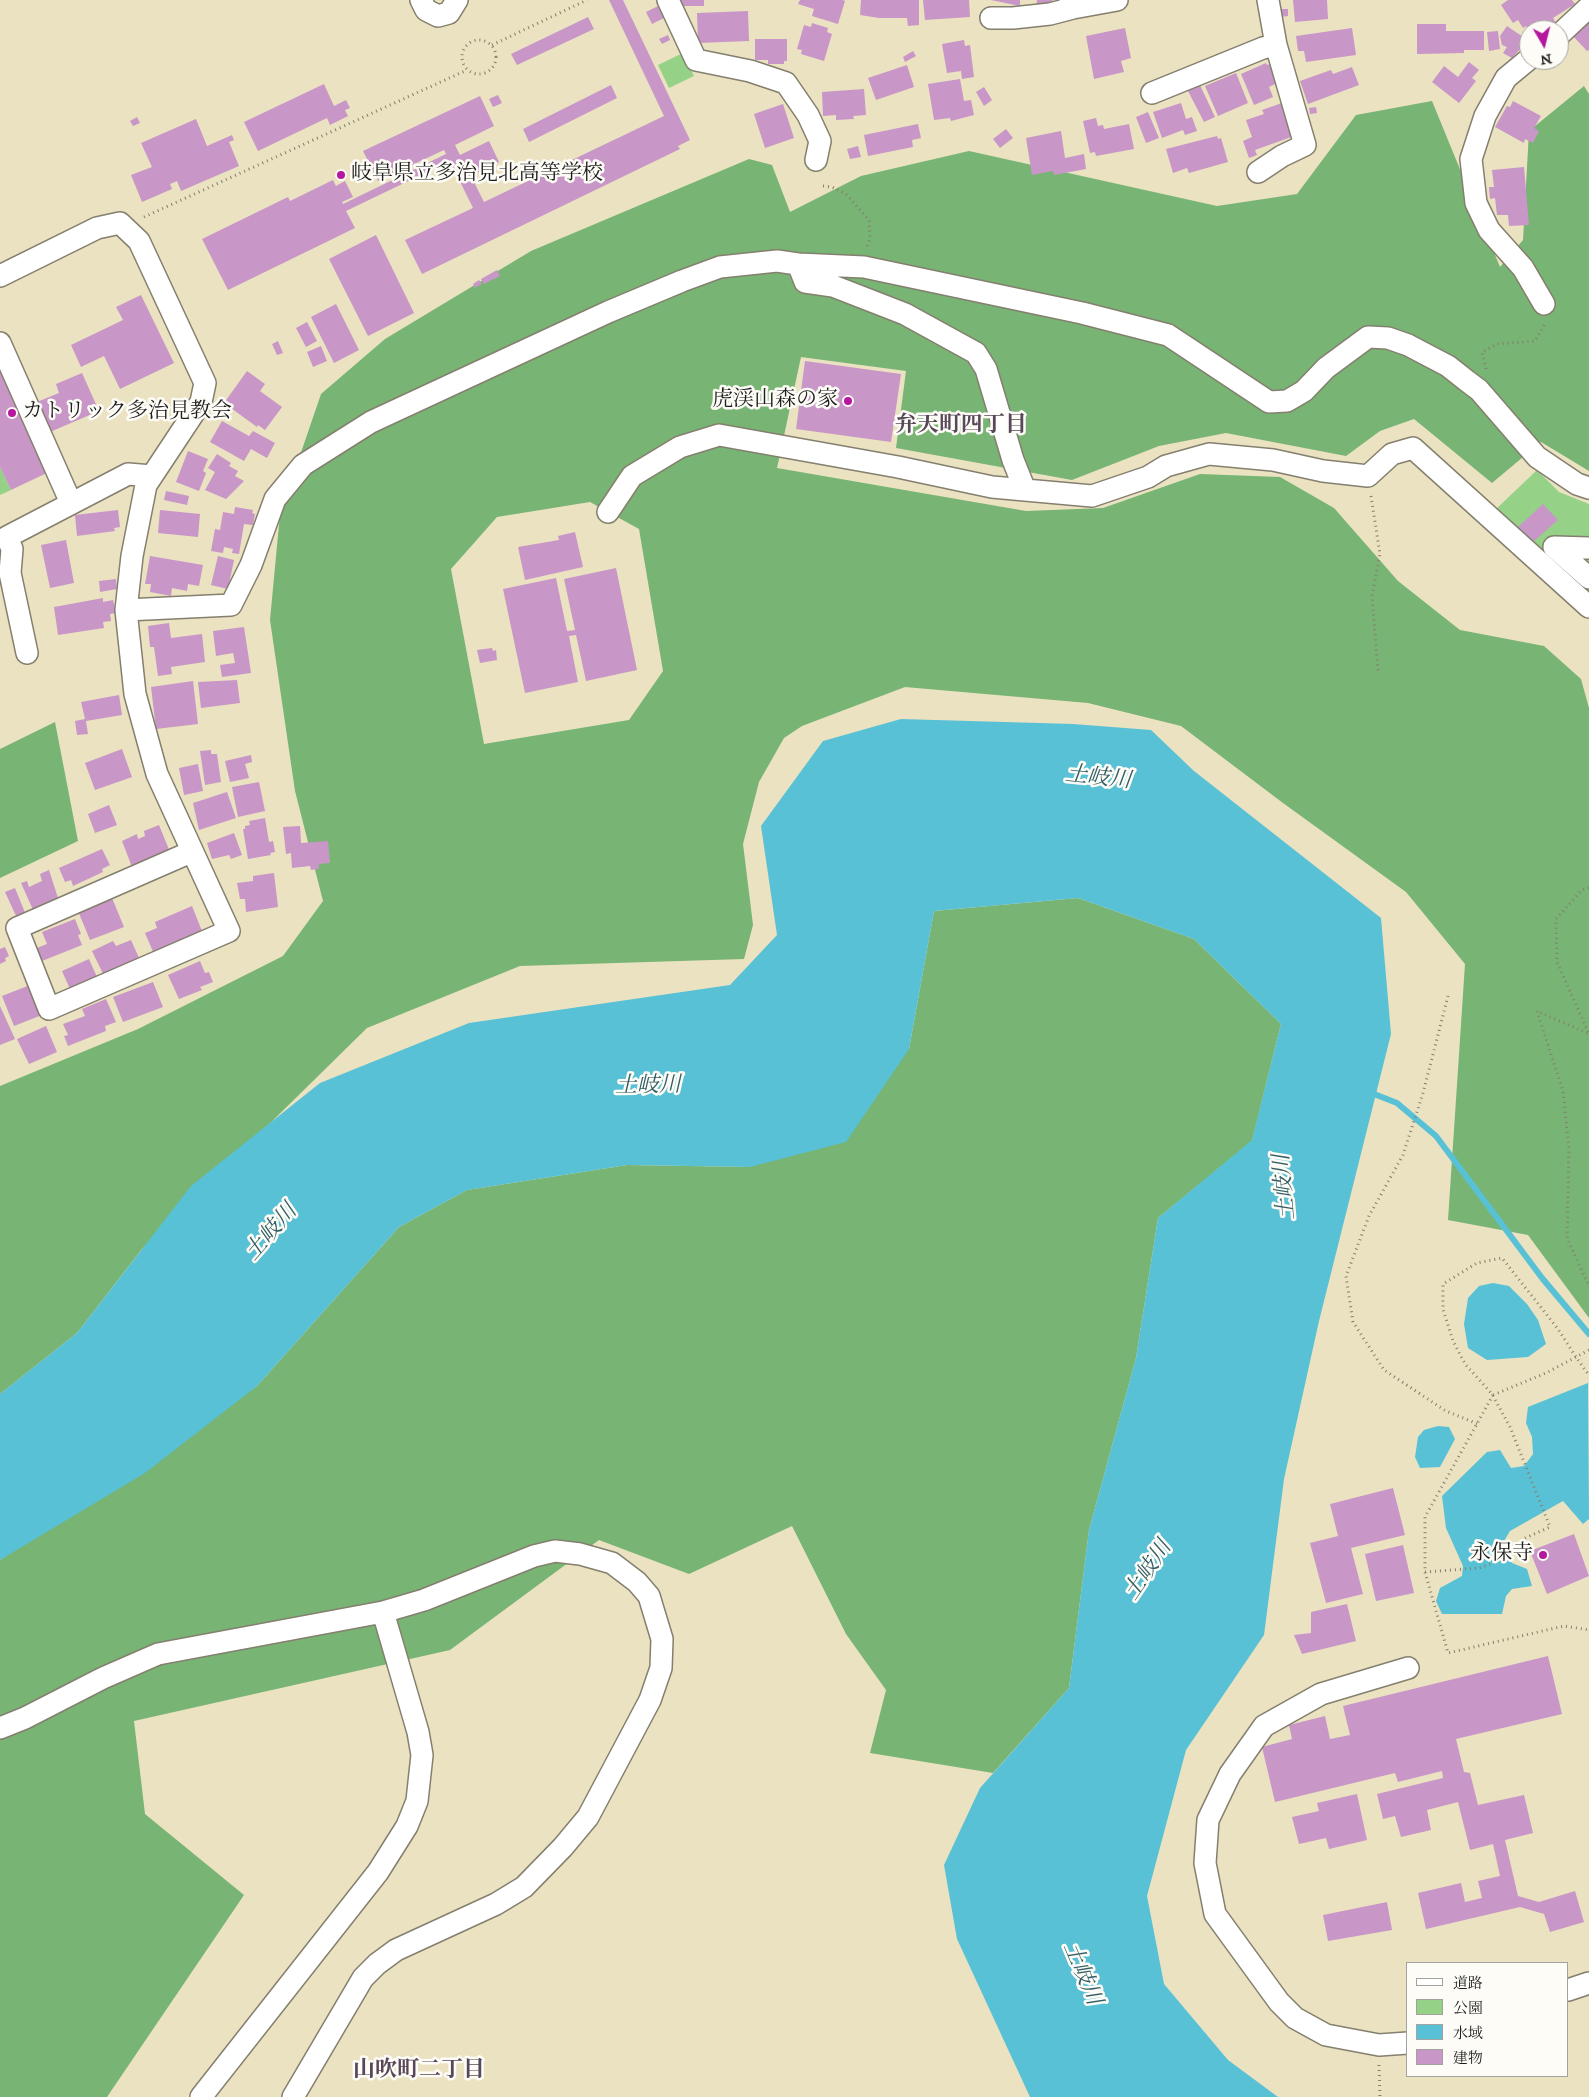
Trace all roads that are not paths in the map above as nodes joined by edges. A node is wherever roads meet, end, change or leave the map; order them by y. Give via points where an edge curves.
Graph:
1 (421, 0) edge
2 (457, 0) edge
3 (668, 0) edge
4 (1117, 0) edge
5 (1268, 0) edge
6 (1072, 4) edge
7 (1589, 7) edge
8 (992, 18) dead end
9 (1569, 26) edge
10 (1276, 45) junction
11 (1519, 67) edge
12 (1152, 93) dead end
13 (816, 160) dead end
14 (1258, 172) dead end
15 (798, 264) junction
16 (0, 276) edge
17 (1544, 304) road end
18 (0, 343) edge
19 (152, 476) junction
20 (1589, 488) edge
21 (1025, 490) junction
22 (71, 503) junction
23 (608, 512) dead end
24 (4, 539) edge
25 (1554, 547) junction
26 (1589, 548) edge
27 (1532, 555) junction
28 (1589, 578) edge
29 (1589, 607) edge
30 (126, 610) junction
31 (27, 653) dead end
32 (192, 852) junction
33 (383, 1612) junction
34 (1408, 1668) dead end
35 (0, 1728) edge
36 (1589, 1983) edge
37 (1569, 1990) edge
38 (1406, 2043) edge
39 (201, 2097) edge
40 (293, 2097) edge

1 - 2 street via 426,10 438,16 449,13
3 - 13 street via 696,60 750,71 786,83 808,114 820,141
4 - 6 street
5 - 10 street
6 - 8 street via 1050,14
7 - 9 street
10 - 12 street
10 - 14 street via 1305,145
11 - 17 street via 1506,78 1485,116 1471,159 1476,203 1489,230 1523,268
15 - 20 street via 864,267 1082,313 1168,335 1269,402 1287,401 1304,391 1326,368 1368,337 1388,338 1448,366 1479,390 1537,457 1577,484
15 - 21 street via 805,282 833,286 905,314 976,353 986,369
15 - 30 street via 777,261 720,268 682,281 616,308 371,422 303,465 275,499 251,565 231,605
16 - 19 street via 97,228 120,223 140,241 205,383 201,402
18 - 22 street
19 - 22 street via 128,474
19 - 30 street via 146,484
21 - 23 street via 719,435 680,447 632,476
21 - 27 street via 1092,496 1148,478 1166,466 1208,454 1273,460 1323,471 1368,476 1392,454 1413,448
22 - 24 street
24 - 31 street via 12,549 10,573
25 - 26 street
25 - 27 street via 1548,540
25 - 28 street
27 - 29 street
30 - 32 street via 135,694 158,774
32 - 32 street via 229,931 49,1009 17,928
33 - 35 street via 158,1654
33 - 39 street via 418,1732 422,1755 417,1801 407,1826 378,1872
33 - 40 street via 424,1600 534,1556 555,1551 580,1554 612,1563 649,1596 662,1639 661,1668 650,1700 588,1817 564,1847 524,1887 496,1904 396,1950 377,1964 363,1978
34 - 38 street via 1321,1694 1264,1726 1230,1774 1208,1820 1205,1863 1215,1914 1279,2002 1295,2018 1326,2035 1379,2045
36 - 37 street

